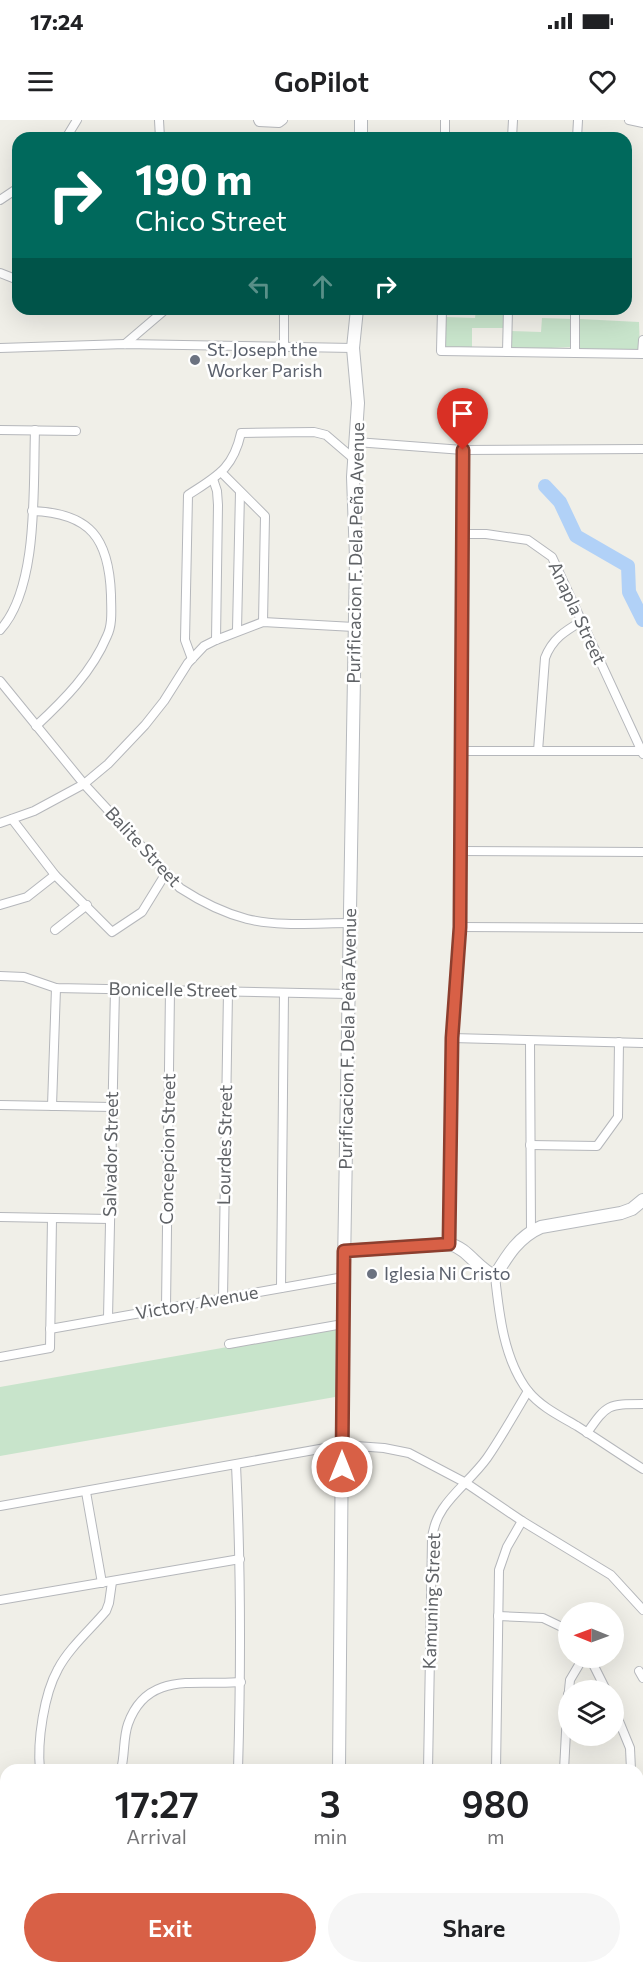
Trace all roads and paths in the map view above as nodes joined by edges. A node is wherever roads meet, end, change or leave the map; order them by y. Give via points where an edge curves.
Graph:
1 (258, 120) edge
2 (283, 120) edge
3 (629, 120) edge
4 (643, 123) edge
5 (159, 315) edge
6 (284, 315) edge
7 (356, 315) edge
8 (442, 315) edge
9 (508, 315) edge
10 (575, 315) edge
11 (643, 340) edge
12 (125, 344) junction
13 (284, 347) junction
14 (0, 348) edge
15 (353, 348) junction
16 (507, 352) junction
17 (575, 353) junction
18 (643, 354) edge
19 (0, 430) edge
20 (35, 430) junction
21 (76, 431) dead end
22 (356, 442) junction
23 (643, 449) edge
24 (463, 450) junction
25 (354, 459) junction
26 (221, 472) junction
27 (213, 479) junction
28 (240, 492) junction
29 (32, 511) junction
30 (463, 534) junction
31 (582, 621) junction
32 (263, 622) junction
33 (354, 627) junction
34 (0, 630) edge
35 (237, 630) junction
36 (216, 640) junction
37 (192, 658) junction
38 (0, 681) edge
39 (36, 726) junction
40 (462, 750) junction
41 (538, 752) junction
42 (642, 752) edge
43 (84, 784) junction
44 (12, 819) junction
45 (0, 823) edge
46 (460, 851) junction
47 (643, 852) edge
48 (166, 873) junction
49 (55, 875) junction
50 (0, 905) edge
51 (87, 905) junction
52 (350, 923) junction
53 (460, 927) junction
54 (643, 928) edge
55 (56, 930) dead end
56 (0, 976) edge
57 (56, 988) junction
58 (115, 989) junction
59 (170, 990) junction
60 (228, 992) junction
61 (284, 993) junction
62 (348, 994) junction
63 (452, 1038) junction
64 (530, 1041) junction
65 (619, 1042) junction
66 (643, 1043) edge
67 (0, 1105) edge
68 (52, 1106) junction
69 (112, 1107) junction
70 (530, 1145) junction
71 (643, 1200) edge
72 (637, 1209) edge
73 (0, 1217) edge
74 (52, 1218) junction
75 (110, 1219) junction
76 (531, 1232) junction
77 (449, 1244) junction
78 (344, 1251) junction
79 (495, 1276) junction
80 (344, 1277) junction
81 (281, 1288) junction
82 (223, 1298) junction
83 (166, 1308) junction
84 (108, 1318) junction
85 (343, 1324) junction
86 (50, 1329) junction
87 (229, 1344) dead end
88 (0, 1357) edge
89 (528, 1391) junction
90 (643, 1404) edge
91 (587, 1433) junction
92 (342, 1445) junction
93 (236, 1465) junction
94 (643, 1469) edge
95 (466, 1483) junction
96 (87, 1492) junction
97 (0, 1506) edge
98 (522, 1521) junction
99 (240, 1558) junction
100 (107, 1582) junction
101 (0, 1600) edge
102 (643, 1610) edge
103 (498, 1616) junction
104 (558, 1625) edge
105 (241, 1682) junction
106 (624, 1733) edge
107 (566, 1746) edge
108 (40, 1764) edge
109 (122, 1764) edge
110 (238, 1764) edge
111 (339, 1764) edge
112 (428, 1764) edge
113 (496, 1764) edge
114 (564, 1764) edge
115 (631, 1764) edge

1 - 2 street
3 - 4 street
5 - 12 street
6 - 13 street
7 - 15 street, Purificacion F. Dela Peña Avenue
8 - 16 street via 441,351
9 - 16 street
10 - 17 street
11 - 18 street
12 - 13 street
12 - 14 street
13 - 15 street
15 - 22 street, Purificacion F. Dela Peña Avenue via 358,403
16 - 17 street
17 - 18 street
19 - 20 street
20 - 21 street
20 - 29 street
22 - 24 street
22 - 25 street, Purificacion F. Dela Peña Avenue
23 - 24 street
24 - 30 street
25 - 26 street via 327,435 314,432 241,433 232,461
25 - 33 street, Purificacion F. Dela Peña Avenue
26 - 27 street
26 - 28 street
27 - 36 street via 218,505
27 - 37 street via 188,495 185,640
28 - 32 street via 265,516
28 - 35 street
29 - 34 street via 25,579 10,619
29 - 39 street via 69,516 89,528 99,541 107,556 111,615 108,635 82,679
30 - 31 street, Anapla Street via 528,540 552,557
30 - 40 street
31 - 41 street via 549,646
31 - 42 street, Anapla Street
32 - 33 street
32 - 35 street
33 - 52 street, Purificacion F. Dela Peña Avenue
35 - 36 street
36 - 37 street
37 - 43 street via 145,725
38 - 39 street, Balite Street
39 - 43 street, Balite Street
40 - 41 street
40 - 46 street
41 - 42 street
43 - 44 street
43 - 48 street, Balite Street
44 - 45 street
44 - 49 street
46 - 47 street
46 - 53 street
48 - 51 street via 142,912 112,932
48 - 52 street, Balite Street via 194,897 246,918
49 - 50 street via 27,897
49 - 51 street
51 - 55 street
52 - 62 street, Purificacion F. Dela Peña Avenue
53 - 54 street
53 - 63 street
56 - 57 street, Bonicelle Street via 24,977
57 - 58 street, Bonicelle Street
57 - 68 street
58 - 59 street, Bonicelle Street
58 - 69 street, Salvador Street
59 - 60 street, Bonicelle Street
59 - 83 street, Concepcion Street
60 - 61 street, Bonicelle Street
60 - 82 street, Lourdes Street
61 - 62 street, Bonicelle Street
61 - 81 street
62 - 78 street, Purificacion F. Dela Peña Avenue
63 - 64 street
63 - 77 street
64 - 65 street
64 - 70 street
65 - 66 street
65 - 70 street via 618,1117 597,1146
67 - 68 street
68 - 69 street
69 - 75 street, Salvador Street
70 - 76 street
71 - 72 street
72 - 76 street
73 - 74 street
74 - 75 street
74 - 86 street
75 - 84 street, Salvador Street
76 - 79 street via 513,1248
77 - 78 street
77 - 79 street
78 - 80 street, Purificacion F. Dela Peña Avenue
79 - 89 street via 508,1349
80 - 81 street, Victory Avenue
80 - 85 street, Purificacion F. Dela Peña Avenue
81 - 82 street, Victory Avenue
82 - 83 street, Victory Avenue
83 - 84 street, Victory Avenue
84 - 86 street, Victory Avenue
85 - 87 street
85 - 92 street, Purificacion F. Dela Peña Avenue
86 - 88 street via 50,1348
89 - 91 street via 548,1409
89 - 95 street, Kamuning Street
90 - 91 street via 615,1404 602,1411
91 - 94 street
92 - 93 street
92 - 95 street via 409,1453
92 - 111 street, Purificacion F. Dela Peña Avenue
93 - 96 street
93 - 99 street
95 - 98 street
95 - 112 street, Kamuning Street via 444,1506 432,1532
96 - 97 street
96 - 100 street
98 - 102 street via 611,1575
98 - 103 street via 500,1563
99 - 100 street
99 - 105 street
100 - 101 street
100 - 108 street via 106,1611 58,1669 45,1708
103 - 104 street via 543,1618
103 - 113 street
105 - 109 street via 182,1683 149,1693 128,1724
105 - 110 street
106 - 115 street
107 - 114 street

